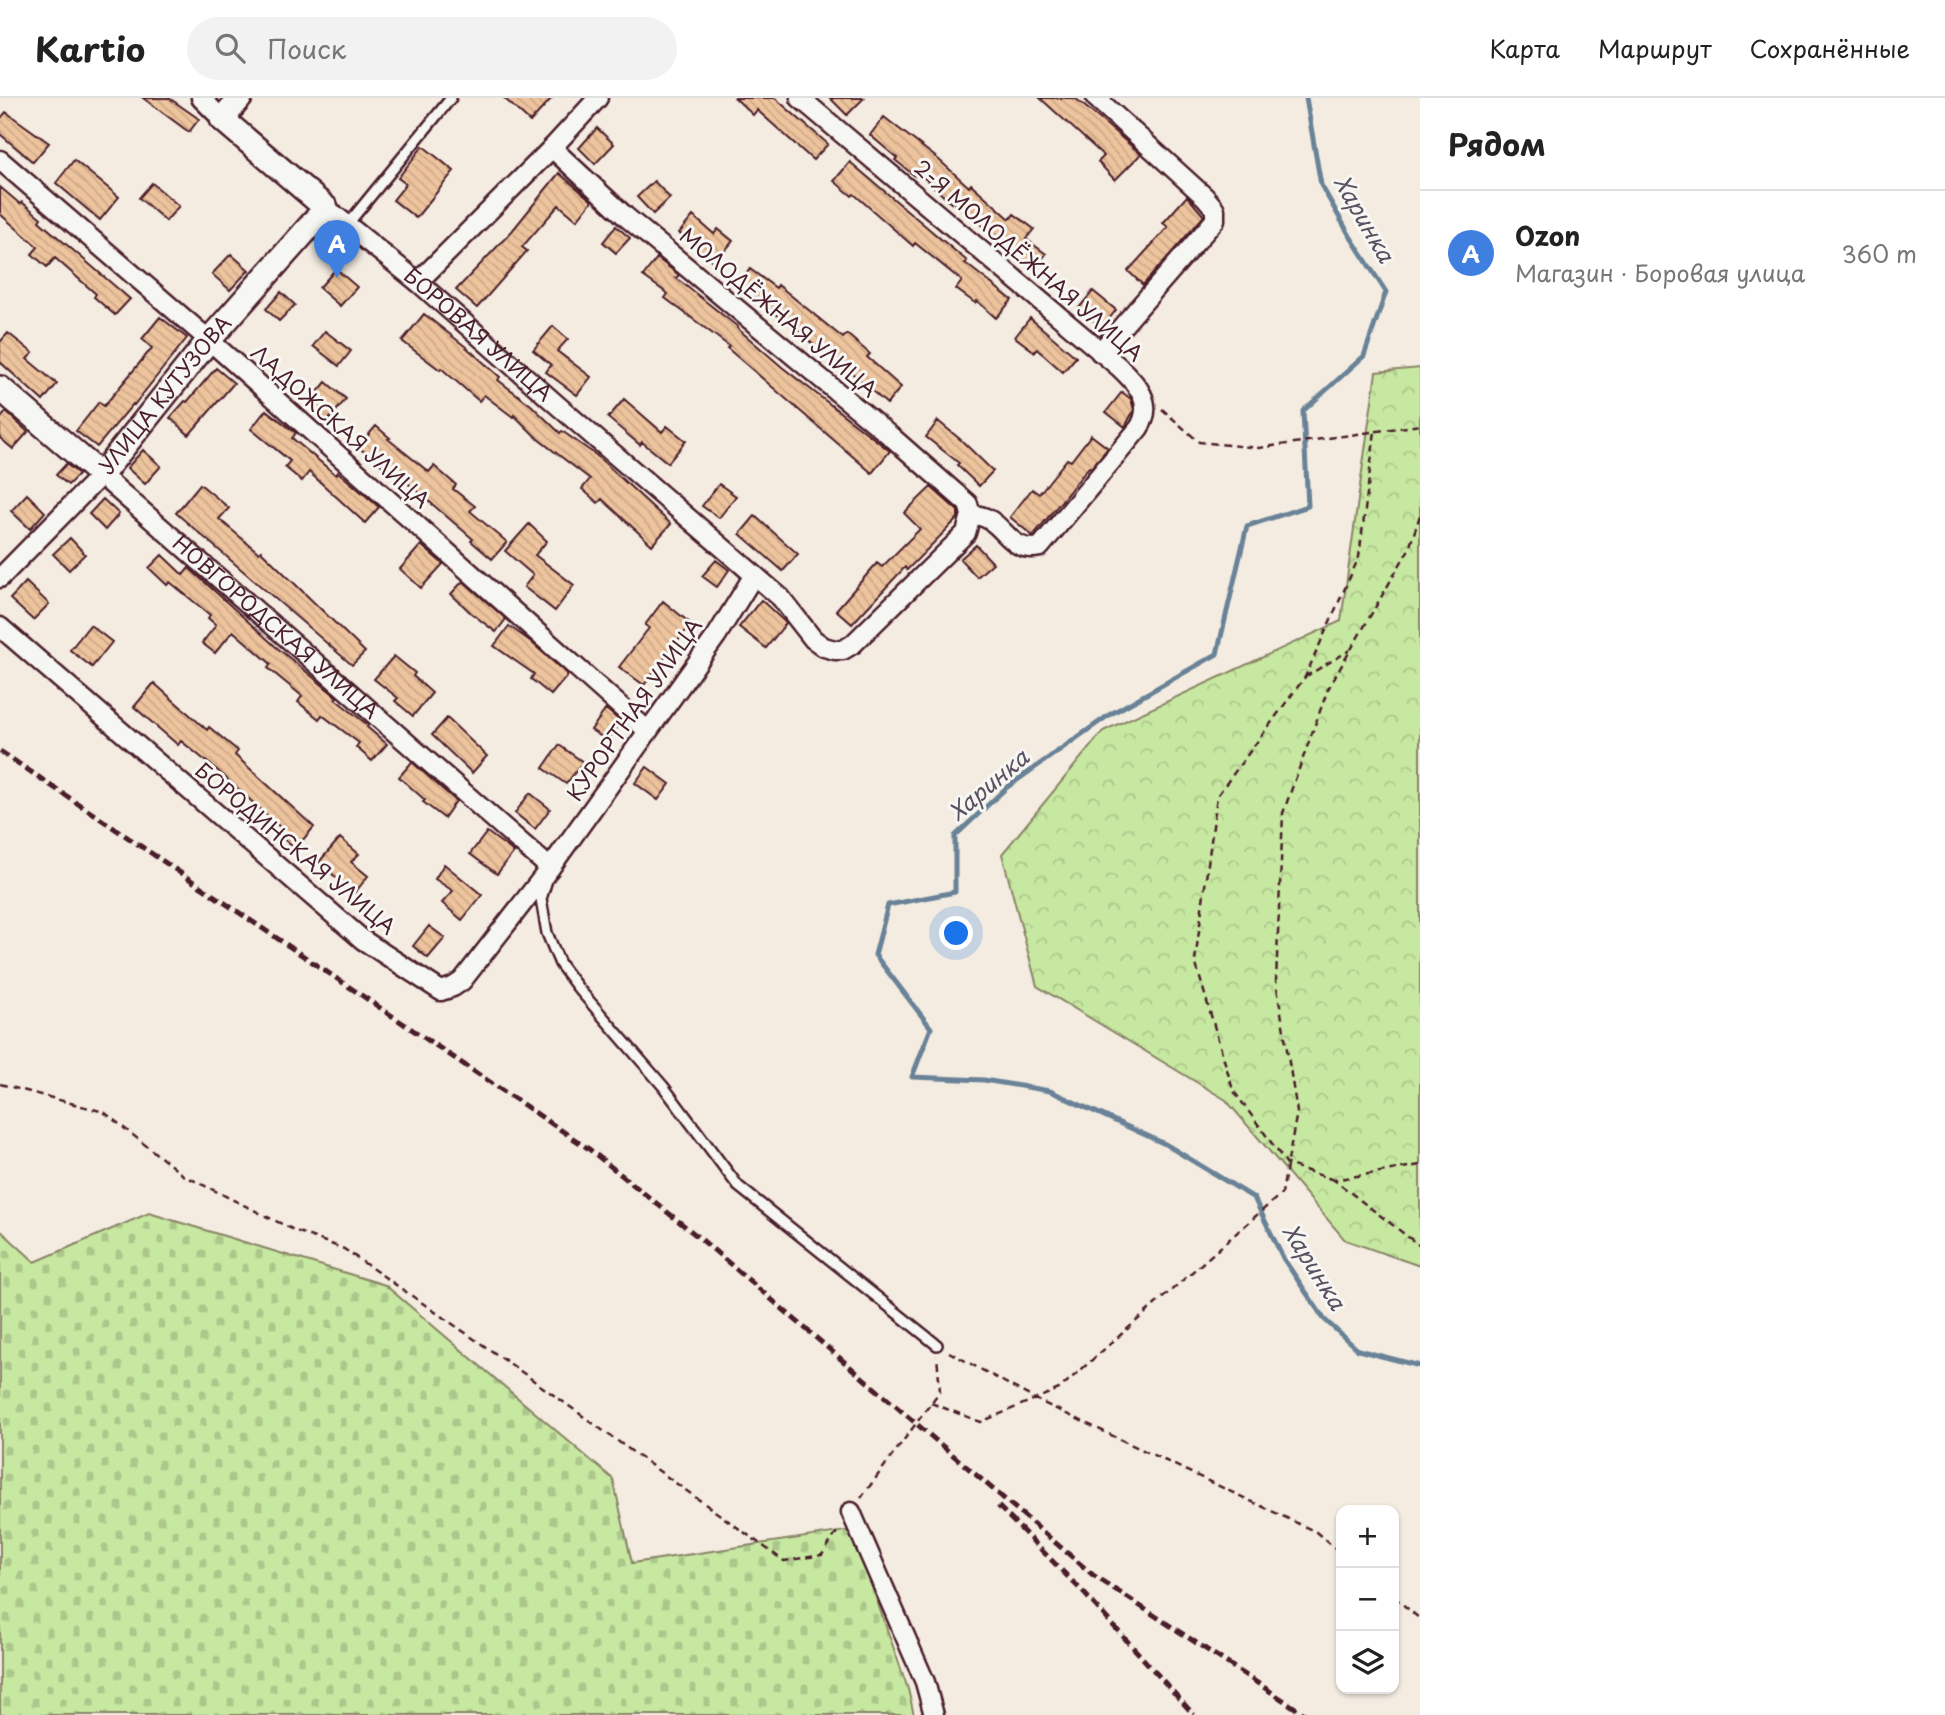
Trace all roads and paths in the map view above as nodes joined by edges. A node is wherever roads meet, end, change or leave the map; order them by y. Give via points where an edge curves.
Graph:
1 (201, 98) edge
2 (240, 98) edge
3 (451, 98) edge
4 (598, 98) edge
5 (800, 98) edge
6 (1096, 98) edge
7 (222, 119) junction
8 (552, 148) junction
9 (0, 160) edge
10 (326, 208) junction
11 (347, 225) junction
12 (418, 282) junction
13 (209, 340) junction
14 (1101, 352) junction
15 (0, 388) edge
16 (1146, 417) junction
17 (1420, 425) edge
18 (1375, 431) junction
19 (101, 475) junction
20 (971, 515) junction
21 (1420, 515) edge
22 (754, 575) junction
23 (0, 578) edge
24 (0, 627) edge
25 (1352, 648) junction
26 (1305, 677) junction
27 (648, 731) junction
28 (550, 869) junction
29 (0, 1084) edge
30 (1287, 1164) junction
31 (1420, 1166) edge
32 (1334, 1180) junction
33 (1420, 1246) edge
34 (937, 1345) junction
35 (1035, 1399) junction
36 (931, 1403) junction
37 (851, 1512) junction
38 (1336, 1549) edge
39 (1399, 1601) edge
40 (1420, 1619) edge
41 (934, 1715) edge

1 - 7 street, БОРОВАЯ УЛИЦА
2 - 7 street
3 - 11 lane
4 - 8 street
5 - 14 street, 2-Я МОЛОДЁЖНАЯ УЛИЦА
6 - 14 street via 1215,209 1214,220
7 - 10 street, БОРОВАЯ УЛИЦА
8 - 12 street
8 - 20 street, МОЛОДЁЖНАЯ УЛИЦА via 625,216 894,439 968,504
9 - 13 street, ЛАДОЖСКАЯ УЛИЦА
10 - 11 street, БОРОВАЯ УЛИЦА
10 - 13 street, УЛИЦА КУТУЗОВА
11 - 12 street, БОРОВАЯ УЛИЦА
12 - 22 street, БОРОВАЯ УЛИЦА
13 - 19 street, УЛИЦА КУТУЗОВА
13 - 27 street, ЛАДОЖСКАЯ УЛИЦА
14 - 16 street, 2-Я МОЛОДЁЖНАЯ УЛИЦА via 1131,379 1145,404
15 - 19 street, НОВГОРОДСКАЯ УЛИЦА
16 - 18 path via 1164,408 1199,442 1259,448
16 - 20 street via 1040,547 1022,547 992,520
17 - 18 path
18 - 26 path via 1359,557
19 - 23 street, УЛИЦА КУТУЗОВА
19 - 28 street, НОВГОРОДСКАЯ УЛИЦА
20 - 22 street, БОРОВАЯ УЛИЦА via 966,533 844,650 824,647 813,639 781,598
21 - 25 path via 1409,549
22 - 27 street, КУРОРТНАЯ УЛИЦА
24 - 28 street, БОРОДИНСКАЯ УЛИЦА via 362,940 441,991 461,981
25 - 26 path
25 - 30 path via 1328,689 1283,813 1276,981 1297,1112
26 - 30 path via 1217,796 1195,961 1233,1090
27 - 28 street, КУРОРТНАЯ УЛИЦА
28 - 34 lane via 541,899 547,933 560,964 663,1086 738,1186
29 - 37 path via 104,1112 183,1175 344,1250 784,1561 822,1555
30 - 32 path
30 - 35 path via 1282,1193 1059,1389
31 - 32 path
32 - 33 path
34 - 35 path
34 - 36 path via 940,1391
35 - 36 path via 981,1422
35 - 38 path via 1316,1532
36 - 37 path
37 - 41 street via 925,1682
39 - 40 path

